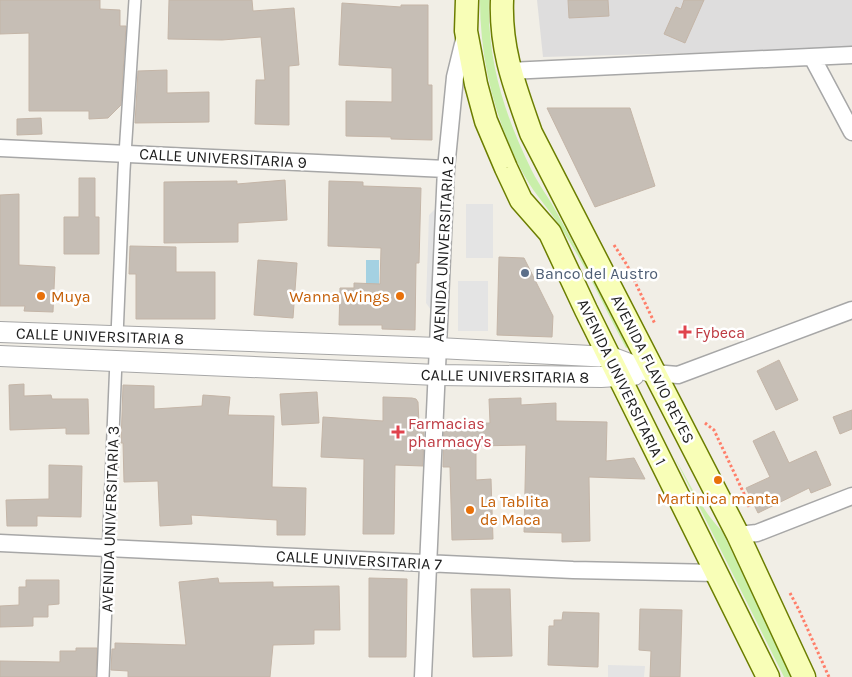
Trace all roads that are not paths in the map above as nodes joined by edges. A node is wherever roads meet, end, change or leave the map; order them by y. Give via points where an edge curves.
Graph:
1 (135, 0) edge
2 (467, 0) edge
3 (502, 0) edge
4 (466, 31) junction
5 (852, 55) edge
6 (812, 57) junction
7 (509, 71) junction
8 (852, 132) edge
9 (0, 148) edge
10 (125, 154) junction
11 (446, 168) junction
12 (852, 310) edge
13 (0, 332) edge
14 (117, 336) junction
15 (271, 342) junction
16 (438, 348) junction
17 (0, 356) edge
18 (611, 357) junction
19 (116, 360) junction
20 (269, 368) junction
21 (654, 373) junction
22 (437, 375) junction
23 (620, 378) junction
24 (852, 496) edge
25 (738, 535) junction
26 (0, 543) edge
27 (109, 548) junction
28 (428, 563) junction
29 (717, 573) junction
30 (103, 677) edge
31 (423, 677) edge
32 (768, 677) edge
33 (804, 677) edge

1 - 10 street
2 - 4 main road, AVENIDA UNIVERSITARIA 1
3 - 7 main road, AVENIDA FLAVIO REYES via 503,38
4 - 11 street, AVENIDA UNIVERSITARIA 2 via 455,77
4 - 18 main road, AVENIDA UNIVERSITARIA 1 via 486,121 506,168 522,200 550,233
5 - 6 street
6 - 7 street
6 - 8 street
7 - 21 main road, AVENIDA FLAVIO REYES via 531,133
9 - 10 street, CALLE UNIVERSITARIA 9
10 - 11 street, CALLE UNIVERSITARIA 9
10 - 14 street
11 - 16 street, AVENIDA UNIVERSITARIA 2
12 - 21 street via 678,375
13 - 14 street, CALLE UNIVERSITARIA 8
14 - 15 street, CALLE UNIVERSITARIA 8
14 - 19 street
15 - 16 street, CALLE UNIVERSITARIA 8
15 - 20 street
16 - 18 street, CALLE UNIVERSITARIA 8
16 - 22 street, AVENIDA UNIVERSITARIA 2
17 - 19 street, CALLE UNIVERSITARIA 8
18 - 21 street, CALLE UNIVERSITARIA 8
18 - 23 main road, AVENIDA UNIVERSITARIA 1
19 - 20 street, CALLE UNIVERSITARIA 8
19 - 27 street, AVENIDA UNIVERSITARIA 3
20 - 22 street, CALLE UNIVERSITARIA 8
21 - 23 street, CALLE UNIVERSITARIA 8
21 - 25 main road, AVENIDA FLAVIO REYES
22 - 23 street, CALLE UNIVERSITARIA 8
22 - 28 street, AVENIDA UNIVERSITARIA 2
23 - 29 main road, AVENIDA UNIVERSITARIA 1
24 - 25 street via 757,533
25 - 33 main road, AVENIDA FLAVIO REYES
26 - 27 street, CALLE UNIVERSITARIA 7
27 - 28 street, CALLE UNIVERSITARIA 7
27 - 30 street, AVENIDA UNIVERSITARIA 3
28 - 29 street, CALLE UNIVERSITARIA 7
28 - 31 street, AVENIDA UNIVERSITARIA 2
29 - 32 main road, AVENIDA UNIVERSITARIA 1

